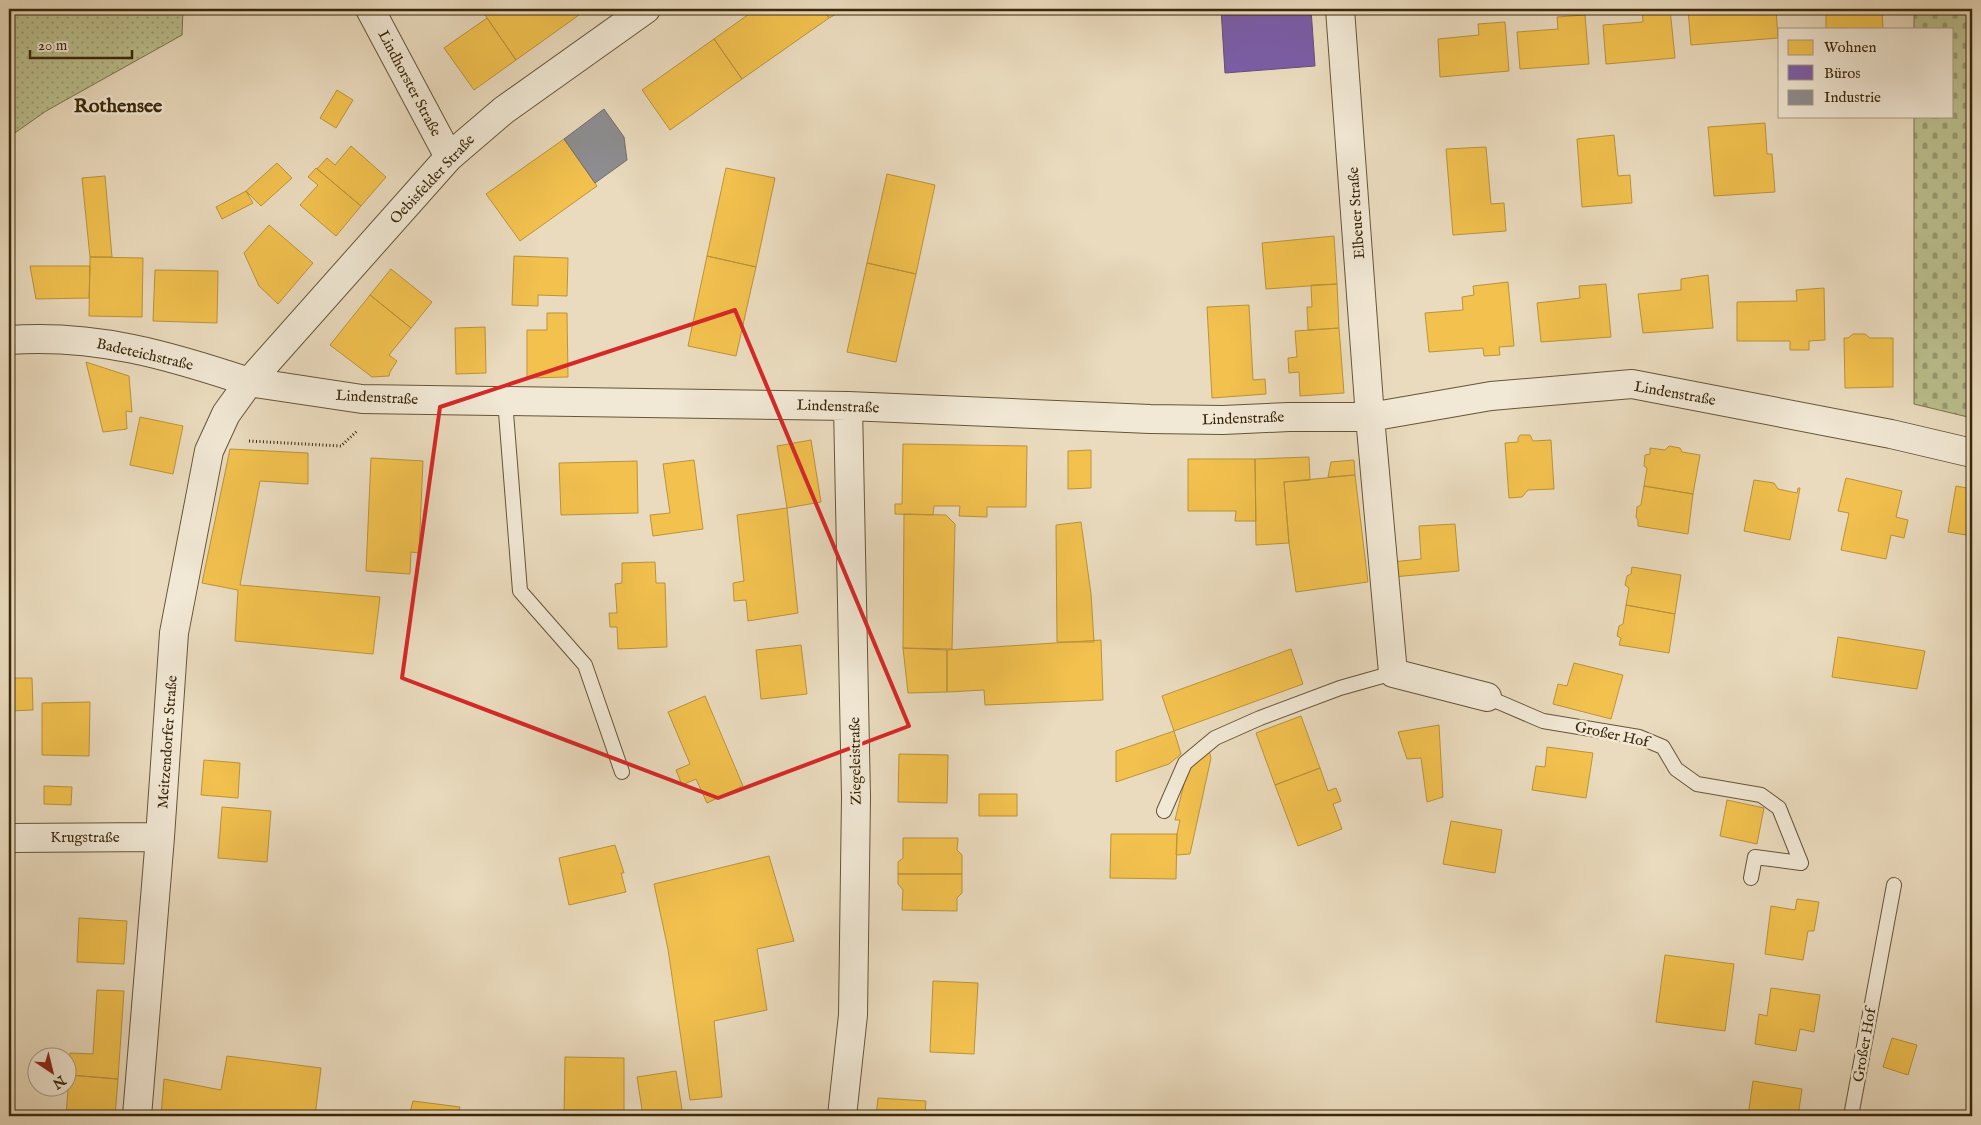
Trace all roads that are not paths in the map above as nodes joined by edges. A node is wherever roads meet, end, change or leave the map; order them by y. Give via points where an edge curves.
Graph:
1 (370, 9) edge
2 (646, 9) edge
3 (1340, 9) edge
4 (449, 157) junction
5 (9, 340) edge
6 (249, 382) junction
7 (505, 400) junction
8 (848, 406) junction
9 (1370, 417) junction
10 (1972, 453) edge
11 (1393, 674) junction
12 (1487, 696) joint
13 (622, 772) dead end
14 (1164, 811) dead end
15 (160, 837) junction
16 (9, 838) edge
17 (1751, 878) dead end
18 (1894, 885) dead end
19 (137, 1116) edge
20 (842, 1116) edge
21 (1851, 1116) edge

1 - 4 street, Lindhorster Straße
2 - 4 street, Oebisfelder Straße via 504,110
3 - 9 street, Elbeuer Straße
4 - 6 street, Oebisfelder Straße
5 - 6 street, Badeteichstraße via 52,338 126,346
6 - 7 street, Lindenstraße via 362,399
6 - 15 street, Meitzendorfer Straße via 226,414 214,438 174,633
7 - 8 street, Lindenstraße
7 - 13 lane via 520,591 585,665
8 - 9 street, Lindenstraße via 1150,419
8 - 20 street, Ziegeleistraße via 856,797 853,1015
9 - 10 street, Lindenstraße via 1491,396 1632,384 1891,434
9 - 11 street
11 - 12 street, Großer Hof
11 - 14 lane, Großer Hof via 1340,688 1215,738 1185,763
12 - 17 lane, Großer Hof via 1543,721 1639,737 1662,747 1676,769 1697,784 1761,795 1779,808 1801,863 1755,857
15 - 16 street, Krugstraße
15 - 19 street, Meitzendorfer Straße
18 - 21 lane, Großer Hof

